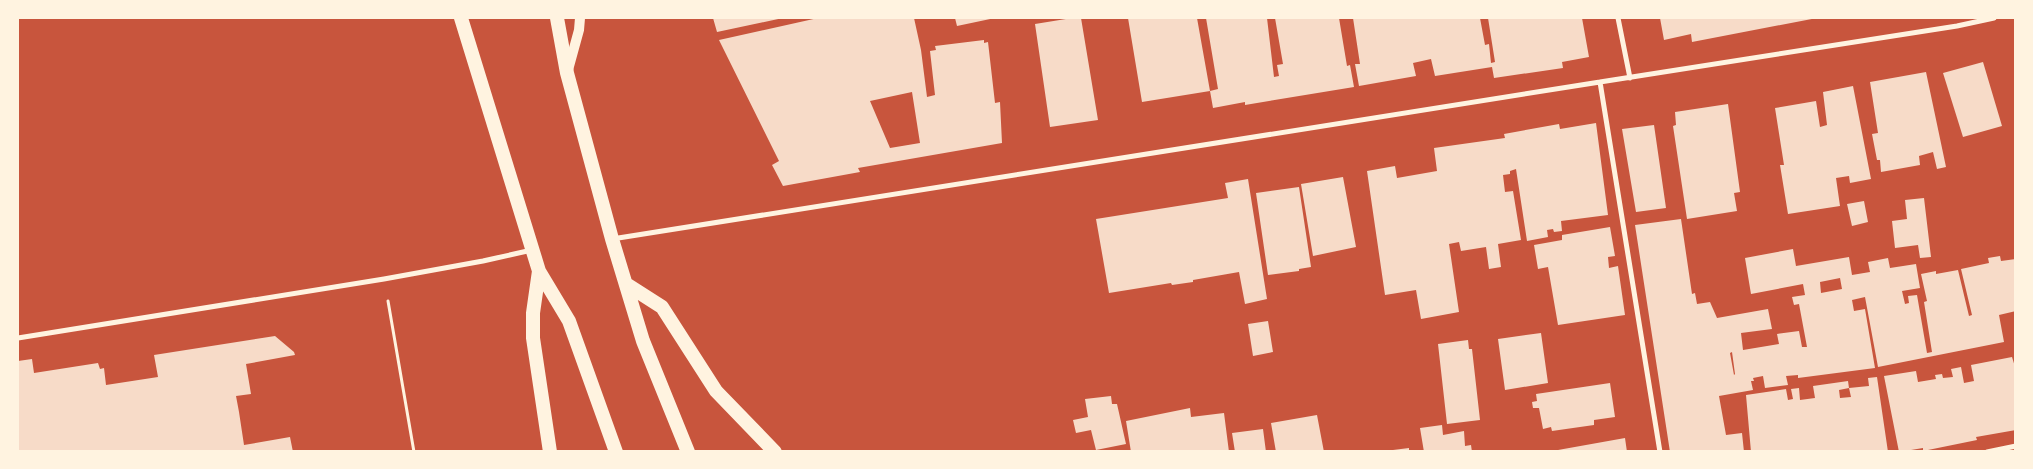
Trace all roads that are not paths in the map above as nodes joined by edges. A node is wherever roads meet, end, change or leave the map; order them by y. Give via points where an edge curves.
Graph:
1 (461, 18) edge
2 (557, 18) edge
3 (580, 18) edge
4 (1618, 18) edge
5 (1994, 18) edge
6 (567, 74) junction
7 (1630, 78) junction
8 (1600, 82) junction
9 (612, 239) junction
10 (533, 250) junction
11 (538, 271) junction
12 (626, 284) junction
13 (18, 338) edge
14 (2016, 446) edge
15 (550, 452) edge
16 (616, 452) edge
17 (688, 452) edge
18 (775, 452) edge
19 (1660, 452) edge
20 (1987, 452) edge

1 - 10 highway
2 - 6 highway
3 - 6 main road
4 - 7 street
5 - 7 street
6 - 9 highway
7 - 8 street
8 - 9 street
8 - 19 street
9 - 12 highway
10 - 11 highway
10 - 13 street via 384,279
11 - 15 highway via 533,338
11 - 16 highway via 569,321
12 - 17 highway via 643,341
12 - 18 highway via 662,307 716,391
14 - 20 street

